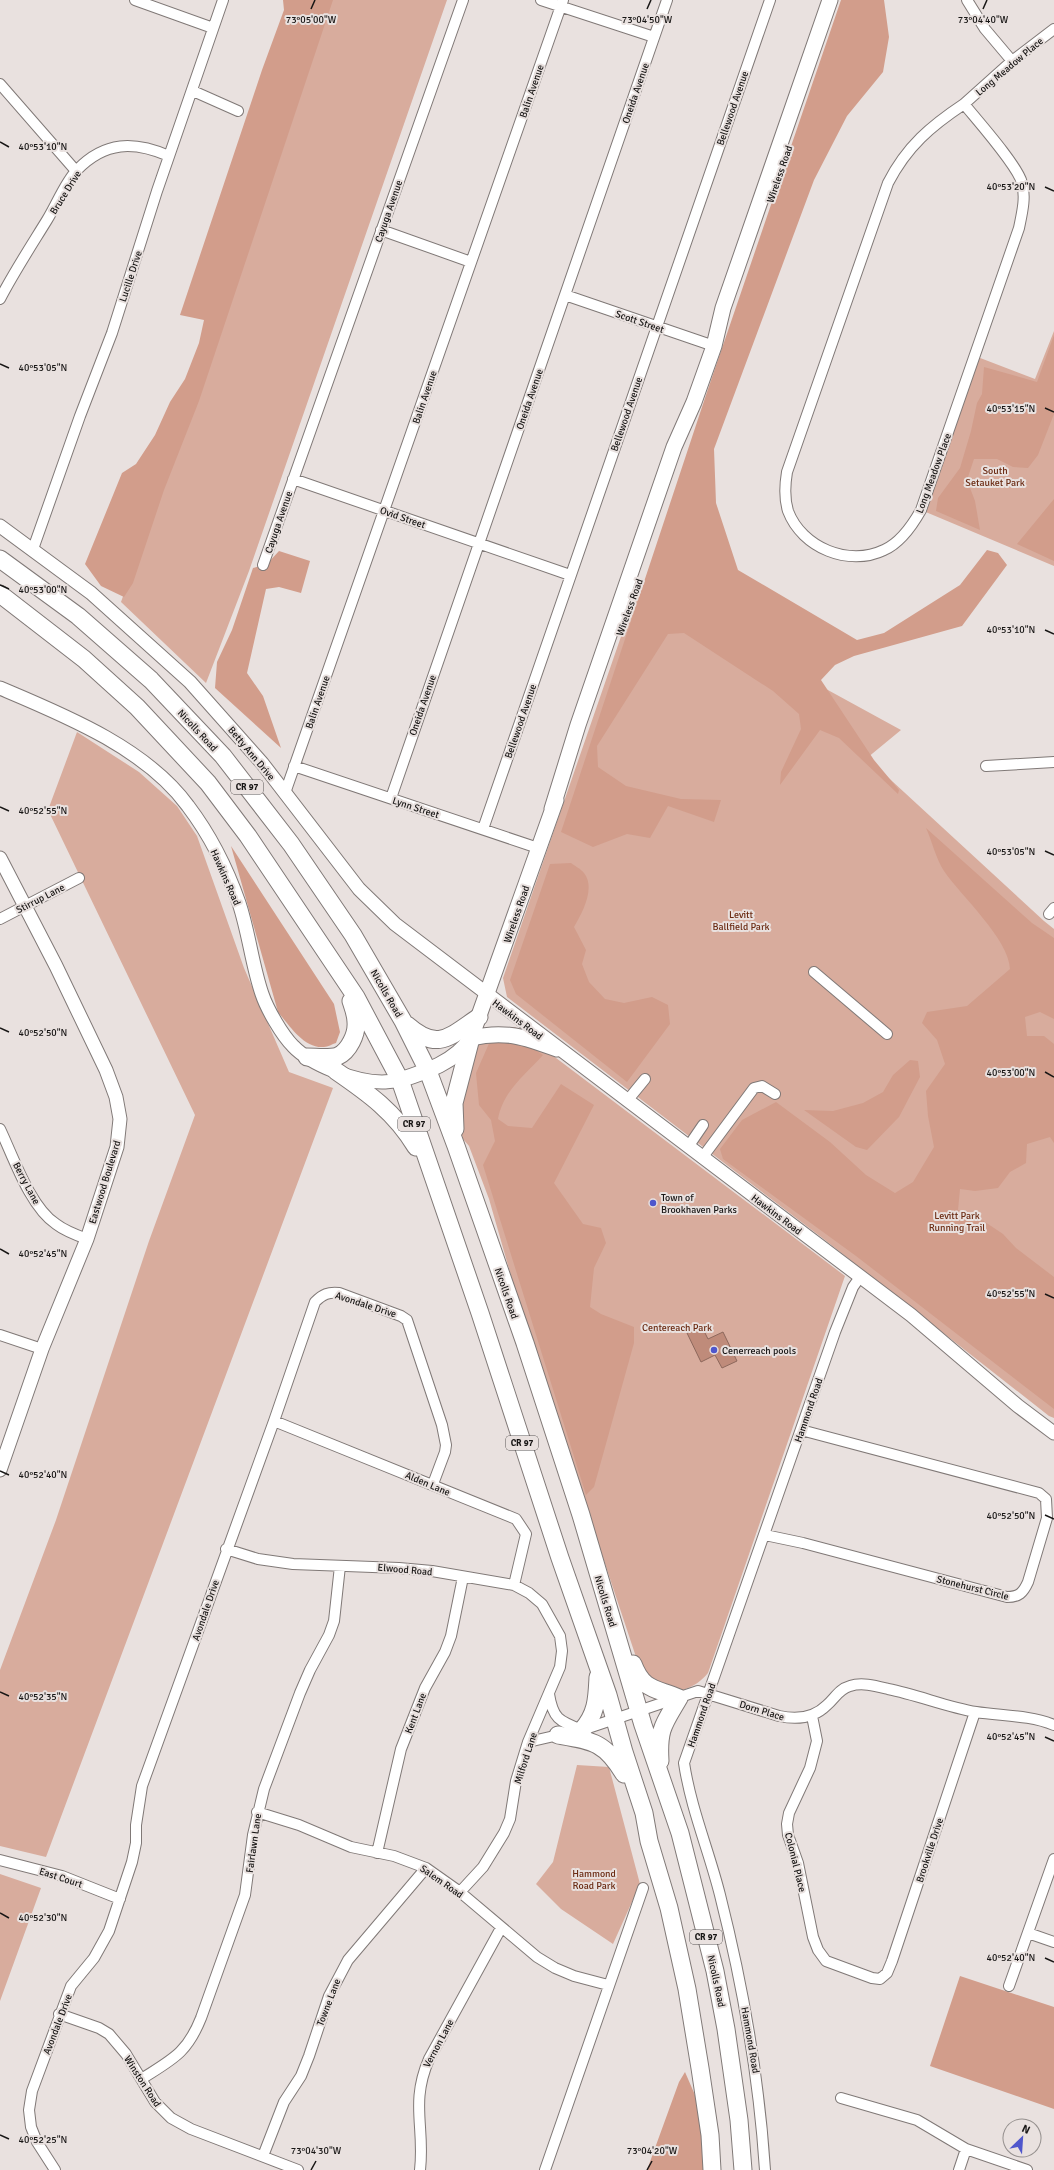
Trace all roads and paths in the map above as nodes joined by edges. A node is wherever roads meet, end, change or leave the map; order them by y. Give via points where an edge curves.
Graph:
1 (135, 0) edge
2 (223, 0) edge
3 (462, 0) edge
4 (541, 0) edge
5 (667, 0) edge
6 (770, 0) edge
7 (830, 0) edge
8 (839, 0) edge
9 (967, 0) edge
10 (562, 3) edge
11 (213, 28) junction
12 (1054, 28) edge
13 (654, 37) junction
14 (1012, 61) junction
15 (0, 84) edge
16 (193, 90) junction
17 (964, 104) junction
18 (238, 111) dead end
19 (169, 156) junction
20 (76, 170) junction
21 (382, 230) junction
22 (471, 262) junction
23 (565, 295) junction
24 (0, 299) edge
25 (656, 326) junction
26 (714, 346) junction
27 (293, 479) junction
28 (384, 511) junction
29 (0, 526) edge
30 (478, 543) junction
31 (33, 550) junction
32 (0, 559) edge
33 (263, 565) dead end
34 (570, 575) junction
35 (0, 594) edge
36 (0, 688) edge
37 (1054, 762) edge
38 (294, 766) junction
39 (986, 766) dead end
40 (285, 793) junction
41 (390, 798) junction
42 (483, 829) junction
43 (538, 848) junction
44 (0, 858) edge
45 (79, 878) dead end
46 (24, 906) junction
47 (0, 919) edge
48 (814, 972) dead end
49 (346, 981) junction
50 (487, 996) junction
51 (479, 1017) junction
52 (403, 1021) junction
53 (887, 1034) dead end
54 (471, 1038) junction
55 (557, 1049) junction
56 (307, 1057) junction
57 (336, 1071) junction
58 (428, 1071) junction
59 (645, 1079) dead end
60 (400, 1080) junction
61 (776, 1094) dead end
62 (627, 1101) junction
63 (703, 1125) dead end
64 (0, 1129) edge
65 (456, 1146) junction
66 (688, 1147) junction
67 (702, 1158) junction
68 (429, 1168) junction
69 (87, 1239) junction
70 (860, 1277) junction
71 (0, 1335) edge
72 (42, 1349) junction
73 (274, 1421) junction
74 (802, 1430) junction
75 (1054, 1433) edge
76 (1, 1463) edge
77 (433, 1484) junction
78 (765, 1535) junction
79 (226, 1548) junction
80 (340, 1566) junction
81 (463, 1577) junction
82 (514, 1585) junction
83 (616, 1632) junction
84 (560, 1636) joint
85 (598, 1669) junction
86 (549, 1692) junction
87 (709, 1694) junction
88 (679, 1698) junction
89 (639, 1710) junction
90 (975, 1712) junction
91 (812, 1716) junction
92 (615, 1719) junction
93 (1054, 1725) edge
94 (582, 1730) junction
95 (558, 1735) junction
96 (528, 1742) junction
97 (662, 1780) junction
98 (641, 1802) junction
99 (257, 1812) junction
100 (377, 1853) junction
101 (1054, 1859) edge
102 (0, 1860) edge
103 (426, 1868) junction
104 (643, 1888) dead end
105 (460, 1892) junction
106 (120, 1899) junction
107 (501, 1928) junction
108 (1028, 1933) junction
109 (1054, 1942) edge
110 (872, 1978) joint
111 (608, 1985) junction
112 (1009, 1986) dead end
113 (59, 2014) junction
114 (142, 2078) junction
115 (841, 2098) dead end
116 (966, 2149) junction
117 (263, 2156) junction
118 (55, 2170) edge
119 (298, 2170) edge
120 (420, 2170) edge
121 (545, 2170) edge
122 (712, 2170) edge
123 (743, 2170) edge
124 (765, 2170) edge
125 (959, 2170) edge
126 (1027, 2170) edge

1 - 11 street
2 - 11 street, Lucille Drive
3 - 21 street, Cayuga Avenue
4 - 10 street
5 - 13 street, Oneida Avenue
6 - 25 street, Bellewood Avenue
7 - 26 main road, Wireless Road via 723,308
8 - 26 main road, Wireless Road via 731,312
9 - 14 street via 985,29
10 - 13 street
10 - 22 street, Balin Avenue
11 - 16 street, Lucille Drive
12 - 14 street, Long Meadow Place
13 - 23 street, Oneida Avenue
14 - 17 street, Long Meadow Place
15 - 20 street
16 - 18 street
16 - 19 street, Lucille Drive
17 - 17 street, Long Meadow Place via 928,129 900,162 888,182 787,472 786,503 792,519 807,538 821,548 841,556 864,556 885,550 900,538 921,510 1019,228 1024,207 1022,181 1011,163
19 - 20 street, Bruce Drive via 151,148 118,146 105,149
19 - 31 street, Lucille Drive via 112,333
20 - 24 street, Bruce Drive
21 - 22 street
21 - 27 street, Cayuga Avenue
22 - 28 street, Balin Avenue
23 - 25 street, Scott Street
23 - 30 street, Oneida Avenue
25 - 26 street, Scott Street
25 - 34 street, Bellewood Avenue
26 - 43 main road, Wireless Road via 694,402 674,447
27 - 28 street, Ovid Street
27 - 33 street, Cayuga Avenue
28 - 30 street, Ovid Street
28 - 38 street, Balin Avenue
29 - 31 street, Betty Ann Drive
30 - 34 street, Ovid Street
30 - 41 street, Oneida Avenue
31 - 40 street, Betty Ann Drive via 91,592 168,661 240,738
32 - 52 highway, Nicolls Road / CR 97 via 78,616 146,675 223,756 291,844 353,935
34 - 42 street, Bellewood Avenue
35 - 49 highway, CR 97 via 84,659 142,712 208,783 248,836
36 - 56 street, Hawkins Road via 45,707 109,740 166,782 188,806 219,859 239,903 262,995 284,1036 294,1048
37 - 39 street
38 - 40 street, Balin Avenue
38 - 41 street, Lynn Street
40 - 50 street, Betty Ann Drive via 373,904
41 - 42 street, Lynn Street
42 - 43 street, Lynn Street
43 - 50 main road, Wireless Road
44 - 46 street, Eastwood Boulevard
45 - 46 street, Stirrup Lane
46 - 47 street, Stirrup Lane
46 - 69 street, Eastwood Boulevard via 106,1070 118,1107 120,1126 117,1146
48 - 53 street
49 - 56 highway via 356,1022 352,1040 347,1049 338,1056
49 - 60 highway, CR 97
50 - 51 main road, Hawkins Road
50 - 55 street, Hawkins Road
51 - 52 highway via 454,1034 439,1040 429,1040 419,1035
51 - 54 main road, Hawkins Road
52 - 58 highway, Nicolls Road / CR 97
54 - 55 main road via 489,1034 524,1036
54 - 58 main road, Hawkins Road via 460,1051
54 - 65 highway via 454,1103
55 - 62 street, Hawkins Road
56 - 57 street, Hawkins Road
57 - 60 street, Hawkins Road via 354,1078 382,1082
57 - 68 highway via 386,1108 408,1134
58 - 60 main road, Hawkins Road
58 - 65 highway, Nicolls Road / CR 97
59 - 62 street
60 - 68 highway, CR 97
61 - 67 street via 762,1086 754,1088
62 - 66 street, Hawkins Road
63 - 66 street
64 - 69 street, Berry Lane via 29,1188 46,1215 55,1224
65 - 83 highway, Nicolls Road / CR 97 via 524,1343
66 - 67 street, Hawkins Road
67 - 70 street, Hawkins Road
68 - 85 highway, CR 97
69 - 72 street, Eastwood Boulevard
70 - 74 street, Hammond Road via 840,1318
70 - 75 street, Hawkins Road
71 - 72 street
72 - 76 street, Eastwood Boulevard
73 - 77 street, Alden Lane
73 - 77 street, Avondale Drive via 314,1302 322,1295 329,1292 339,1293 401,1316 408,1320 446,1445
73 - 79 street, Avondale Drive
74 - 78 street, Hammond Road
74 - 78 street, Stonehurst Circle via 1039,1493 1046,1499 1047,1518 1028,1582 1024,1592 1015,1597 1007,1597 803,1542
77 - 82 street, Alden Lane via 516,1519 526,1534
78 - 87 street, Hammond Road
79 - 80 street, Elwood Road via 275,1562
79 - 106 street, Avondale Drive via 142,1786 136,1843
80 - 81 street, Elwood Road via 406,1568
80 - 99 street, Fairlawn Lane via 334,1621 300,1693
81 - 82 street, Elwood Road
81 - 100 street, Kent Lane via 451,1636 425,1688 401,1749
82 - 84 street, Elwood Road via 542,1604
83 - 88 highway via 637,1677 649,1688
83 - 89 highway, Nicolls Road / CR 97
84 - 86 street, Milford Lane via 560,1668
85 - 92 highway, CR 97
85 - 94 highway via 595,1708 588,1724
86 - 94 street via 553,1713 558,1719
86 - 96 street, Milford Lane
87 - 88 street, Dorn Place via 698,1691
87 - 91 street, Dorn Place via 792,1719
87 - 124 street, Hammond Road via 684,1763 688,1787 720,1894 747,2017 760,2100
88 - 89 street, Dorn Place
88 - 97 highway via 667,1715 660,1736
89 - 92 street, Dorn Place
89 - 97 highway, Nicolls Road / CR 97
90 - 91 street, Dorn Place via 864,1684 849,1686 838,1692 827,1706
90 - 93 street, Dorn Place via 1030,1719
90 - 110 street, Brookville Drive via 892,1961 887,1973 880,1979
91 - 110 street, Colonial Place via 817,1740 810,1768 789,1813 788,1835 798,1863 818,1950 826,1961
92 - 94 street, Dorn Place
92 - 98 highway, CR 97
94 - 95 street, Dorn Place
95 - 96 street, Dorn Place
95 - 98 highway via 586,1740 604,1748 614,1758
96 - 105 street, Milford Lane via 516,1781 510,1819 504,1833 483,1867
97 - 123 highway, Nicolls Road / CR 97 via 680,1832 715,1971 738,2112
98 - 122 highway, CR 97 via 687,1989 700,2068
99 - 100 street, Salem Road via 300,1825 351,1848
99 - 114 street, Fairlawn Lane via 245,1895 193,2037 182,2052
100 - 103 street, Salem Road
101 - 108 street
102 - 106 street, East Court via 62,1876
103 - 105 street, Salem Road
103 - 117 street, Towne Lane via 339,1974 328,1996 304,2069 284,2102
104 - 111 street
105 - 107 street, Salem Road
106 - 113 street, Avondale Drive via 101,1948 71,1986
107 - 111 street, Salem Road via 555,1968
107 - 120 street, Vernon Lane via 428,2059 421,2078 418,2098
108 - 109 street
108 - 112 street
111 - 121 street
113 - 114 street, Winston Road via 109,2034
113 - 118 street, Avondale Drive via 32,2091 29,2110 31,2127 37,2142
114 - 117 street, Winston Road via 155,2102 171,2118 191,2129
115 - 116 street via 917,2120
116 - 125 street
116 - 126 street
117 - 119 street, Winston Road

